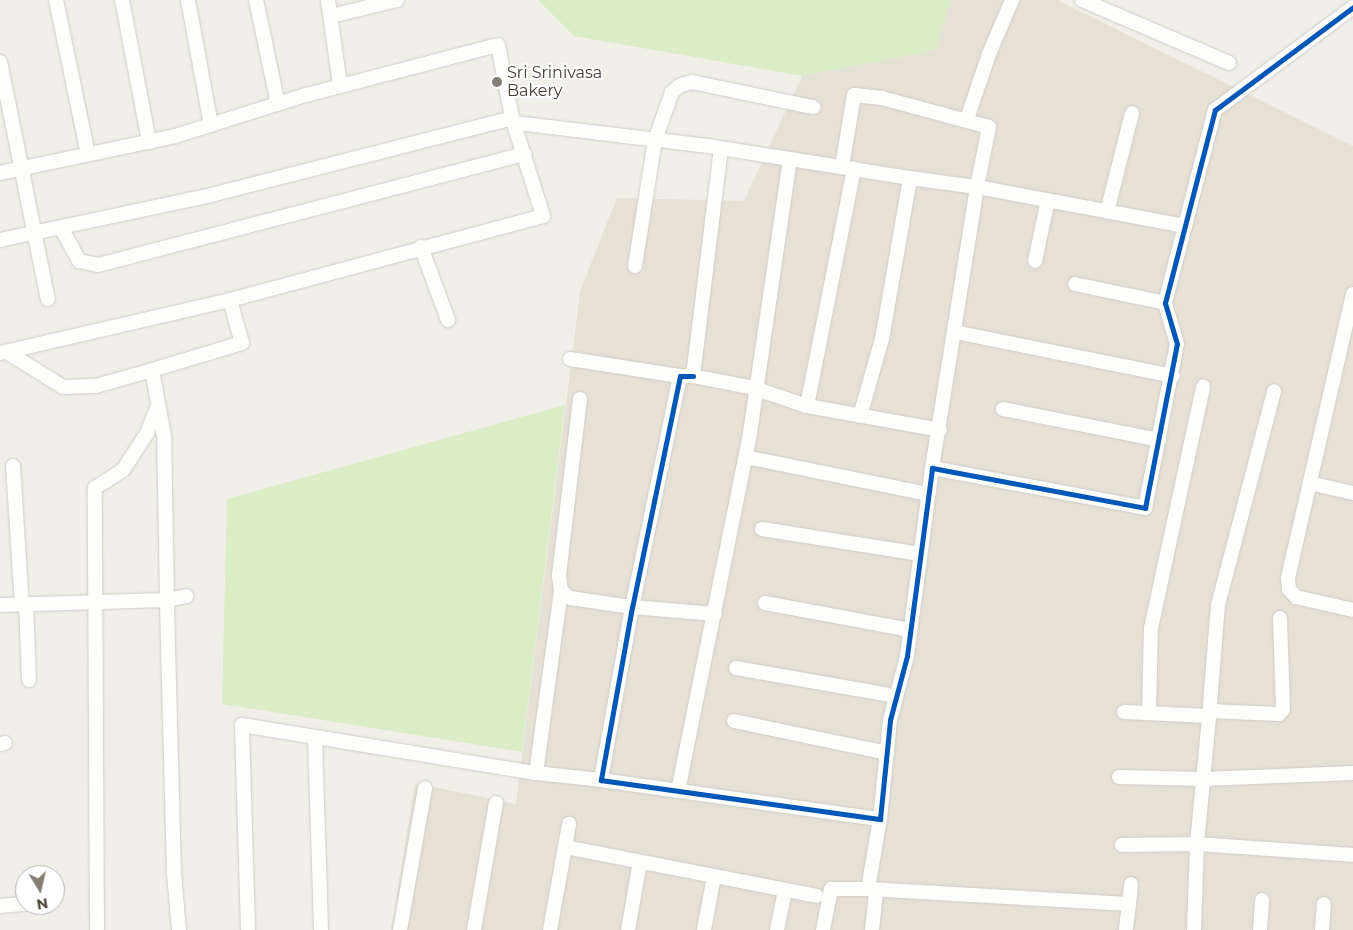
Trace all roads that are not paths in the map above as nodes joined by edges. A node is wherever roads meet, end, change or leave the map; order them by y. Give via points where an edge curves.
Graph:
1 (56, 0) edge
2 (122, 0) edge
3 (188, 0) edge
4 (256, 0) edge
5 (328, 0) edge
6 (397, 0) edge
7 (1012, 0) edge
8 (1082, 0) edge
9 (1353, 7) edge
10 (331, 16) junction
11 (0, 62) edge
12 (1229, 63) dead end
13 (340, 85) junction
14 (278, 104) junction
15 (813, 107) dead end
16 (1132, 113) dead end
17 (968, 118) junction
18 (514, 120) junction
19 (211, 125) junction
20 (655, 140) junction
21 (149, 142) junction
22 (721, 148) junction
23 (88, 154) junction
24 (525, 154) junction
25 (790, 159) junction
26 (848, 168) junction
27 (21, 170) junction
28 (0, 173) edge
29 (910, 178) junction
30 (977, 187) junction
31 (1048, 200) junction
32 (1107, 212) junction
33 (1185, 226) junction
34 (61, 228) junction
35 (36, 232) junction
36 (0, 240) edge
37 (421, 246) junction
38 (1035, 261) dead end
39 (635, 266) dead end
40 (1075, 284) dead end
41 (1353, 294) edge
42 (48, 299) dead end
43 (230, 300) junction
44 (1165, 303) junction
45 (448, 320) dead end
46 (955, 332) junction
47 (3, 353) edge
48 (570, 359) dead end
49 (152, 370) junction
50 (687, 376) junction
51 (1173, 376) junction
52 (1203, 387) dead end
53 (754, 388) junction
54 (1274, 391) dead end
55 (580, 399) dead end
56 (158, 406) junction
57 (807, 406) junction
58 (1003, 409) dead end
59 (860, 416) junction
60 (940, 430) junction
61 (1159, 440) junction
62 (746, 457) junction
63 (13, 466) dead end
64 (932, 468) junction
65 (1310, 483) junction
66 (1353, 493) edge
67 (928, 494) junction
68 (762, 529) dead end
69 (920, 554) junction
70 (561, 591) junction
71 (187, 596) dead end
72 (167, 600) junction
73 (95, 602) junction
74 (765, 603) dead end
75 (24, 604) junction
76 (0, 605) edge
77 (632, 607) junction
78 (1353, 610) edge
79 (715, 614) junction
80 (1280, 618) dead end
81 (910, 630) junction
82 (736, 668) dead end
83 (29, 680) dead end
84 (897, 696) junction
85 (1124, 712) dead end
86 (1149, 713) junction
87 (1209, 714) junction
88 (734, 721) dead end
89 (315, 737) junction
90 (887, 753) junction
91 (536, 773) junction
92 (1353, 773) edge
93 (1119, 777) dead end
94 (1203, 779) junction
95 (601, 780) junction
96 (424, 788) dead end
97 (678, 791) junction
98 (496, 804) dead end
99 (880, 820) junction
100 (569, 824) dead end
101 (1198, 844) junction
102 (1122, 845) dead end
103 (565, 847) junction
104 (1353, 855) edge
105 (640, 862) junction
106 (714, 876) junction
107 (1131, 884) dead end
108 (785, 890) junction
109 (872, 890) junction
110 (816, 896) dead end
111 (1262, 900) dead end
112 (1129, 904) junction
113 (1324, 904) dead end
114 (15, 905) edge
115 (0, 906) edge
116 (97, 929) edge
117 (179, 930) edge
118 (248, 930) edge
119 (321, 930) edge
120 (400, 930) edge
121 (474, 930) edge
122 (550, 930) edge
123 (628, 930) edge
124 (704, 930) edge
125 (777, 930) edge
126 (823, 930) edge
127 (872, 930) edge
128 (1126, 930) edge
129 (1194, 930) edge
130 (1260, 930) edge
131 (1322, 930) edge

1 - 23 street
2 - 21 street
3 - 19 street
4 - 14 street
5 - 10 street
6 - 10 street
7 - 17 street via 989,54
8 - 12 street
9 - 33 street via 1215,110
10 - 13 street
11 - 27 street
13 - 14 street
13 - 18 street via 498,45
14 - 19 street
15 - 20 street via 692,82 672,92
16 - 32 street
17 - 26 street via 854,94
17 - 30 street via 989,127
18 - 20 street
18 - 24 street
18 - 34 street via 211,195
19 - 21 street
20 - 22 street
20 - 39 street
21 - 23 street
22 - 25 street
22 - 50 street
23 - 27 street
24 - 34 street via 98,265 79,261
24 - 37 street via 543,216 483,234
25 - 26 street
25 - 53 street
26 - 29 street
26 - 57 street
27 - 28 street
27 - 35 street
29 - 30 street
29 - 59 street via 882,339
30 - 31 street
30 - 46 street
31 - 32 street
31 - 38 street
32 - 33 street
33 - 44 street
34 - 35 street
35 - 36 street
35 - 42 street
37 - 43 street
37 - 45 street
40 - 44 street
41 - 65 street
43 - 47 street
43 - 49 street via 242,343
44 - 51 street via 1177,344
46 - 51 street
46 - 60 street
47 - 49 street via 63,387 96,386
48 - 50 street
49 - 56 street
50 - 53 street
50 - 77 street
51 - 61 street
52 - 86 street via 1152,628
53 - 57 street
53 - 62 street
54 - 87 street via 1218,605
55 - 70 street
56 - 72 street via 164,436
56 - 73 street via 147,433 122,470 95,488
57 - 59 street
58 - 61 street
59 - 60 street
60 - 64 street
61 - 64 street via 1146,508
62 - 67 street
62 - 79 street
63 - 75 street
64 - 67 street
65 - 66 street
65 - 78 street via 1288,578 1290,589 1296,597
67 - 69 street
68 - 69 street
69 - 81 street
70 - 77 street via 570,598
70 - 91 street
71 - 72 street
72 - 73 street
72 - 117 street via 174,874
73 - 75 street
73 - 116 street
74 - 81 street
75 - 76 street
75 - 83 street
77 - 79 street
77 - 95 street
79 - 97 street
80 - 87 street via 1283,709 1279,714
81 - 84 street
82 - 84 street
84 - 90 street
85 - 86 street
86 - 87 street
87 - 94 street
88 - 90 street
89 - 91 street
89 - 118 street via 242,725
89 - 119 street
90 - 99 street
91 - 95 street
92 - 94 street
93 - 94 street
94 - 101 street
95 - 97 street
96 - 120 street
97 - 99 street
98 - 121 street
99 - 109 street
100 - 103 street
101 - 102 street
101 - 104 street
101 - 129 street
103 - 105 street
103 - 122 street
105 - 106 street
105 - 123 street
106 - 108 street
106 - 124 street
107 - 112 street
108 - 110 street
108 - 125 street
109 - 112 street
109 - 126 street via 831,889
109 - 127 street
111 - 130 street
112 - 128 street
113 - 131 street
114 - 115 street

